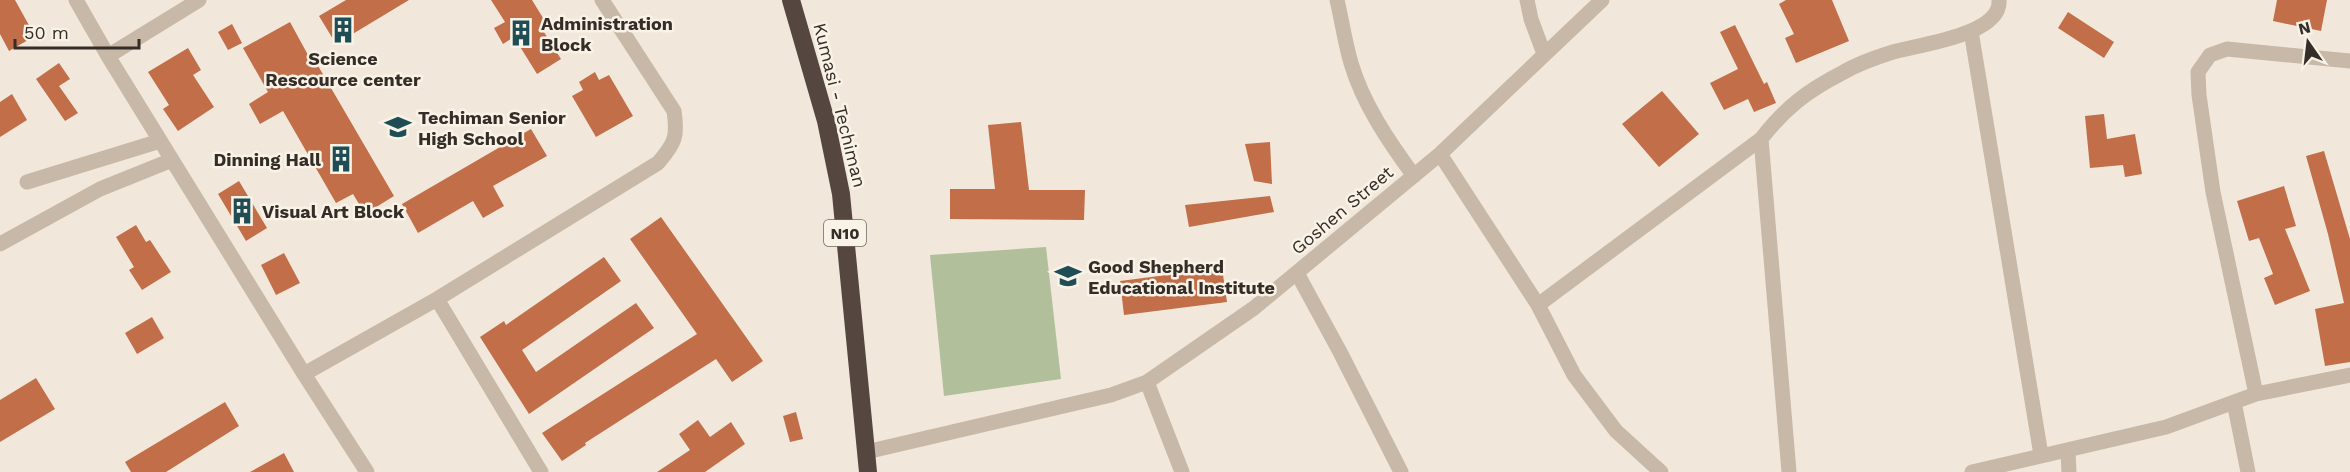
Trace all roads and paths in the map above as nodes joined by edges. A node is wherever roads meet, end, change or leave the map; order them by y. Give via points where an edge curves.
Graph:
1 (76, 0) edge
2 (199, 0) edge
3 (602, 0) edge
4 (791, 0) edge
5 (1337, 0) edge
6 (1527, 0) edge
7 (1602, 0) edge
8 (1999, 0) edge
9 (1971, 31) junction
10 (1544, 54) junction
11 (108, 56) junction
12 (2350, 61) edge
13 (1761, 139) junction
14 (160, 141) junction
15 (1440, 154) junction
16 (172, 160) junction
17 (1414, 176) junction
18 (27, 182) dead end
19 (0, 244) edge
20 (1297, 273) junction
21 (437, 299) junction
22 (1538, 305) junction
23 (304, 374) junction
24 (2350, 375) edge
25 (1147, 382) junction
26 (2256, 394) junction
27 (2234, 402) junction
28 (2068, 450) junction
29 (866, 452) junction
30 (2041, 455) junction
31 (367, 472) edge
32 (541, 472) edge
33 (868, 472) edge
34 (1182, 472) edge
35 (1401, 472) edge
36 (1661, 472) edge
37 (1789, 472) edge
38 (1972, 472) edge
39 (2069, 472) edge
40 (2248, 472) edge

1 - 11 street
2 - 11 street
3 - 21 street via 674,111 674,145 658,163
4 - 29 highway, Kumasi - Techiman / N10 via 826,121 841,194
5 - 17 street via 1351,64 1376,120
6 - 10 street
7 - 10 street, Goshen Street
8 - 9 street via 1993,16
9 - 13 street via 1893,52 1844,72 1799,98 1778,116
9 - 30 street
10 - 15 street, Goshen Street
11 - 14 street
12 - 26 street via 2227,50 2210,55 2198,72 2213,192
13 - 22 street
13 - 37 street
14 - 16 street
14 - 18 street
15 - 17 street, Goshen Street
15 - 22 street
16 - 19 street via 100,189
16 - 23 street
17 - 20 street, Goshen Street
20 - 25 street, Goshen Street via 1254,308
20 - 35 street
21 - 23 street
21 - 32 street
22 - 36 street via 1574,375 1616,431
23 - 31 street
24 - 26 street
25 - 29 street, Goshen Street via 1111,395
25 - 34 street
26 - 27 street
27 - 28 street via 2166,427
27 - 40 street
28 - 30 street
28 - 39 street
29 - 33 highway, Kumasi - Techiman / N10
30 - 38 street

